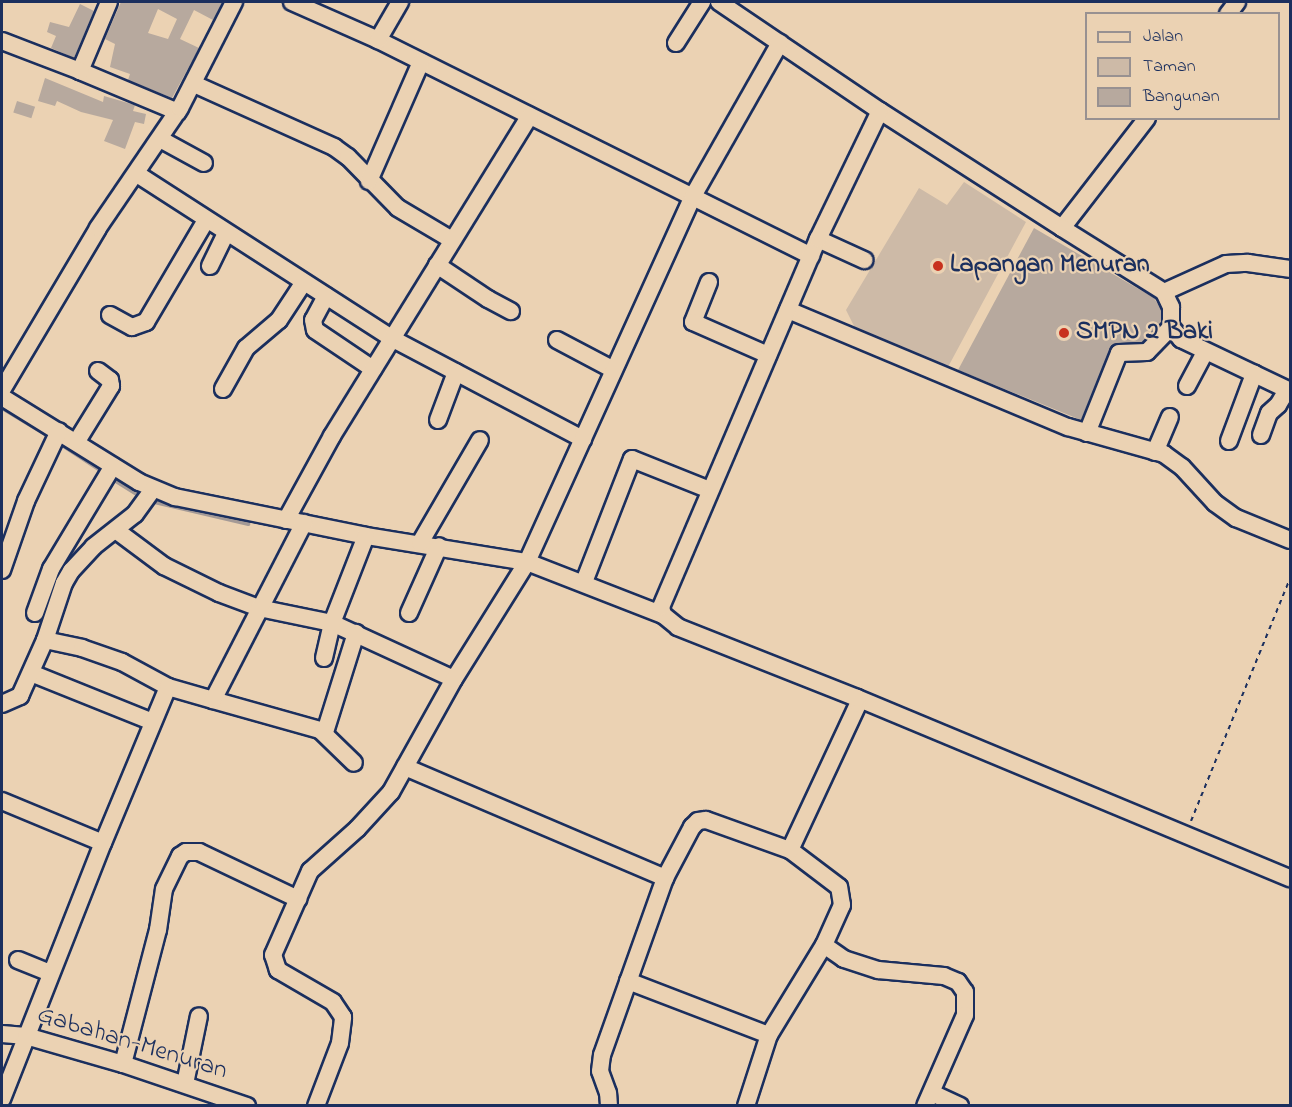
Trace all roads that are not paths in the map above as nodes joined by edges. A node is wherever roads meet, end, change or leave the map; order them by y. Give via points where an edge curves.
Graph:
1 (109, 2) edge
2 (234, 2) edge
3 (292, 2) edge
4 (400, 2) edge
5 (702, 2) edge
6 (719, 2) edge
7 (378, 40) junction
8 (2, 41) edge
9 (676, 43) dead end
10 (780, 43) junction
11 (421, 62) junction
12 (80, 71) junction
13 (194, 84) junction
14 (880, 111) junction
15 (178, 112) junction
16 (530, 116) junction
17 (1145, 120) edge
18 (160, 140) junction
19 (204, 163) dead end
20 (137, 174) junction
21 (369, 182) junction
22 (693, 196) junction
23 (206, 220) junction
24 (1062, 228) junction
25 (226, 233) junction
26 (818, 239) junction
27 (452, 240) junction
28 (811, 256) junction
29 (864, 260) dead end
30 (437, 265) junction
31 (210, 266) dead end
32 (1290, 269) edge
33 (304, 282) junction
34 (710, 282) dead end
35 (1164, 292) junction
36 (326, 296) junction
37 (788, 310) junction
38 (511, 311) dead end
39 (110, 315) dead end
40 (1172, 327) junction
41 (393, 339) junction
42 (557, 340) dead end
43 (1205, 352) junction
44 (768, 355) junction
45 (373, 369) junction
46 (614, 370) junction
47 (98, 371) dead end
48 (456, 372) junction
49 (1254, 374) junction
50 (1187, 386) dead end
51 (223, 389) dead end
52 (2, 390) edge
53 (1289, 391) edge
54 (2, 397) edge
55 (1170, 417) dead end
56 (438, 420) dead end
57 (59, 430) junction
58 (1087, 433) junction
59 (1261, 435) dead end
60 (583, 439) junction
61 (480, 440) dead end
62 (77, 441) junction
63 (1229, 441) dead end
64 (1155, 452) junction
65 (113, 466) junction
66 (710, 490) junction
67 (149, 496) junction
68 (286, 520) junction
69 (304, 523) junction
70 (117, 531) junction
71 (366, 536) junction
72 (1290, 540) edge
73 (420, 543) junction
74 (439, 546) junction
75 (527, 562) junction
76 (2, 570) edge
77 (584, 582) junction
78 (259, 608) junction
79 (35, 613) dead end
80 (409, 613) dead end
81 (663, 615) junction
82 (332, 623) junction
83 (356, 633) junction
84 (45, 640) junction
85 (324, 658) dead end
86 (31, 673) junction
87 (454, 679) junction
88 (168, 687) junction
89 (857, 698) junction
90 (213, 700) junction
91 (2, 704) edge
92 (153, 722) junction
93 (325, 732) junction
94 (354, 763) dead end
95 (405, 767) junction
96 (2, 801) edge
97 (103, 843) junction
98 (790, 850) junction
99 (665, 878) junction
100 (1290, 878) edge
101 (298, 899) junction
102 (824, 945) junction
103 (18, 960) dead end
104 (51, 973) junction
105 (628, 981) junction
106 (199, 1016) dead end
107 (2, 1034) edge
108 (769, 1035) junction
109 (26, 1036) junction
110 (123, 1064) junction
111 (184, 1084) junction
112 (2, 1099) edge
113 (928, 1099) edge
114 (247, 1106) edge
115 (316, 1106) edge
116 (609, 1106) edge
117 (746, 1106) edge
118 (960, 1106) edge

1 - 12 street
2 - 13 street
3 - 7 street
4 - 7 street
5 - 9 street
6 - 10 street
7 - 11 street
8 - 12 street
10 - 14 street
10 - 22 street
11 - 16 street
11 - 21 street
12 - 15 street
13 - 15 street
13 - 21 street via 334,147
14 - 24 street
14 - 26 street
15 - 18 street
16 - 22 street
16 - 27 street
17 - 24 street
18 - 19 street
18 - 20 street
20 - 23 street
20 - 52 street via 98,228
21 - 27 street via 409,216
22 - 28 street
22 - 46 street
23 - 25 street
23 - 39 street via 146,322 132,327
24 - 35 street
25 - 31 street
25 - 33 street
26 - 28 street
26 - 29 street
27 - 30 street
28 - 37 street
30 - 38 street
30 - 41 street
32 - 35 street via 1226,264
33 - 36 street
33 - 51 street via 279,320 246,348
34 - 44 street via 693,322
35 - 40 street via 1171,307
36 - 41 street
36 - 45 street via 314,320 315,330
37 - 44 street
37 - 58 street
40 - 43 street via 1181,339
40 - 58 street via 1147,351 1119,353
41 - 45 street
41 - 48 street
42 - 46 street
43 - 49 street
43 - 50 street
44 - 66 street
45 - 68 street
46 - 60 street
47 - 62 street via 110,380 111,386
48 - 56 street
48 - 60 street
49 - 53 street
49 - 63 street
53 - 59 street via 1268,416
54 - 57 street
55 - 64 street
57 - 62 street
57 - 76 street via 33,484
58 - 64 street
60 - 75 street
61 - 73 street
62 - 65 street
64 - 72 street via 1182,467 1215,503 1236,518
65 - 67 street
65 - 79 street via 51,569
66 - 77 street via 632,459
66 - 81 street via 661,607
67 - 68 street
67 - 70 street
68 - 69 street
69 - 71 street
69 - 78 street
70 - 78 street via 177,573
70 - 84 street via 93,547 71,571
71 - 73 street
71 - 82 street
73 - 74 street
74 - 75 street
74 - 80 street
75 - 77 street
75 - 87 street
77 - 81 street
78 - 82 street
78 - 90 street
81 - 89 street via 678,627
82 - 83 street
82 - 85 street
83 - 87 street
83 - 93 street
84 - 86 street
84 - 88 street via 122,662
86 - 91 street via 20,696
86 - 92 street
87 - 95 street
88 - 90 street
88 - 92 street
89 - 98 street via 858,704
89 - 100 street
90 - 93 street
92 - 97 street
93 - 94 street
95 - 99 street
95 - 101 street via 391,792 310,871
96 - 97 street
97 - 104 street
98 - 99 street via 721,824 698,821
98 - 102 street via 839,887 843,896
99 - 105 street
101 - 110 street via 199,852 180,856 164,889 158,930
101 - 115 street via 273,955 274,963 286,976 333,1002 344,1017 340,1043
102 - 108 street
102 - 113 street via 844,959 878,970 944,976 958,982 965,992 965,1015
103 - 104 street
104 - 109 street
105 - 108 street
105 - 116 street via 600,1062
106 - 111 street
107 - 109 street, Gabahan-Menuran
108 - 117 street
109 - 110 street, Gabahan-Menuran
109 - 112 street
110 - 111 street, Gabahan-Menuran
111 - 114 street, Gabahan-Menuran
113 - 118 street

